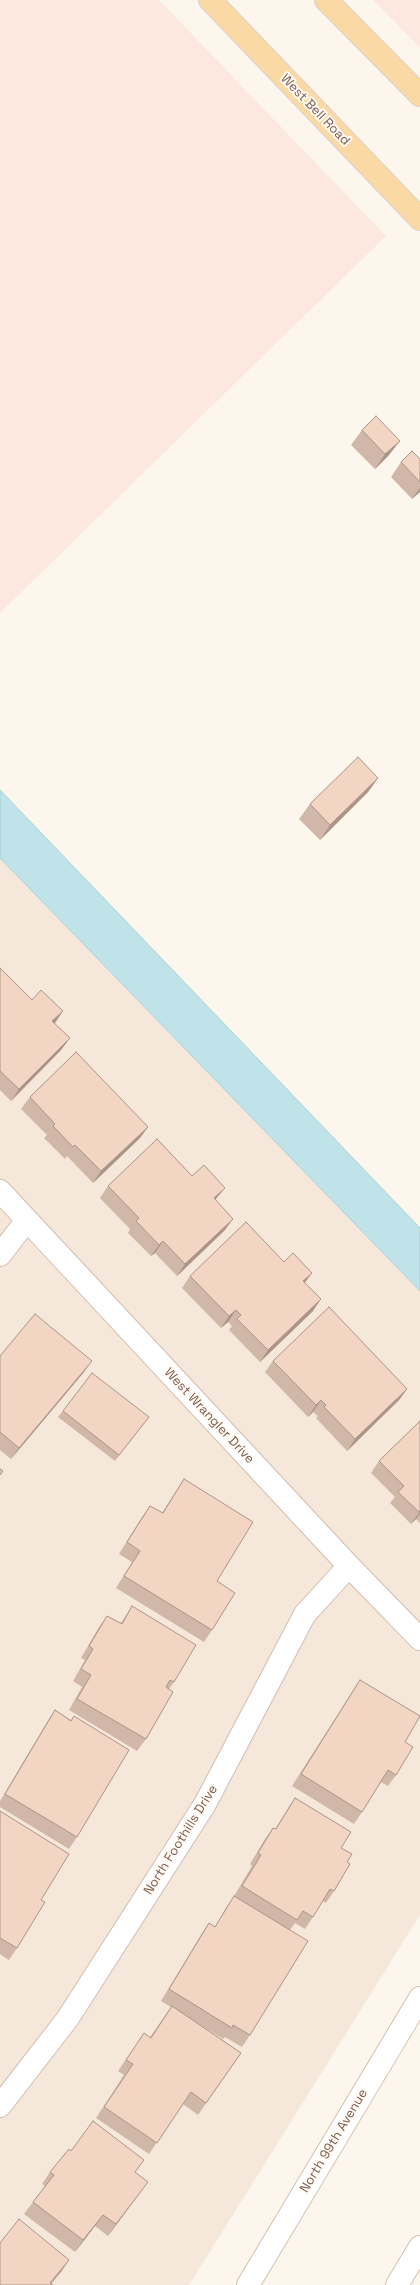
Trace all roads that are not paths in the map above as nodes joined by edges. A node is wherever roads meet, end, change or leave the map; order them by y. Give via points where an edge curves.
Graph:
1 (210, 0) edge
2 (326, 0) edge
3 (420, 95) edge
4 (420, 219) edge
5 (0, 1191) edge
6 (27, 1220) junction
7 (0, 1255) edge
8 (348, 1566) junction
9 (420, 1638) edge
10 (420, 1998) edge
11 (0, 2106) edge
12 (420, 2247) edge
13 (248, 2285) edge
14 (397, 2285) edge

1 - 4 main road, West Bell Road
2 - 3 main road
5 - 6 street, West Wrangler Drive
6 - 7 street
6 - 8 street, West Wrangler Drive
8 - 9 street, West Wrangler Drive
8 - 11 street, North Foothills Drive via 306,1614 205,1804 68,2018
10 - 13 street, North 99th Avenue
12 - 14 street

